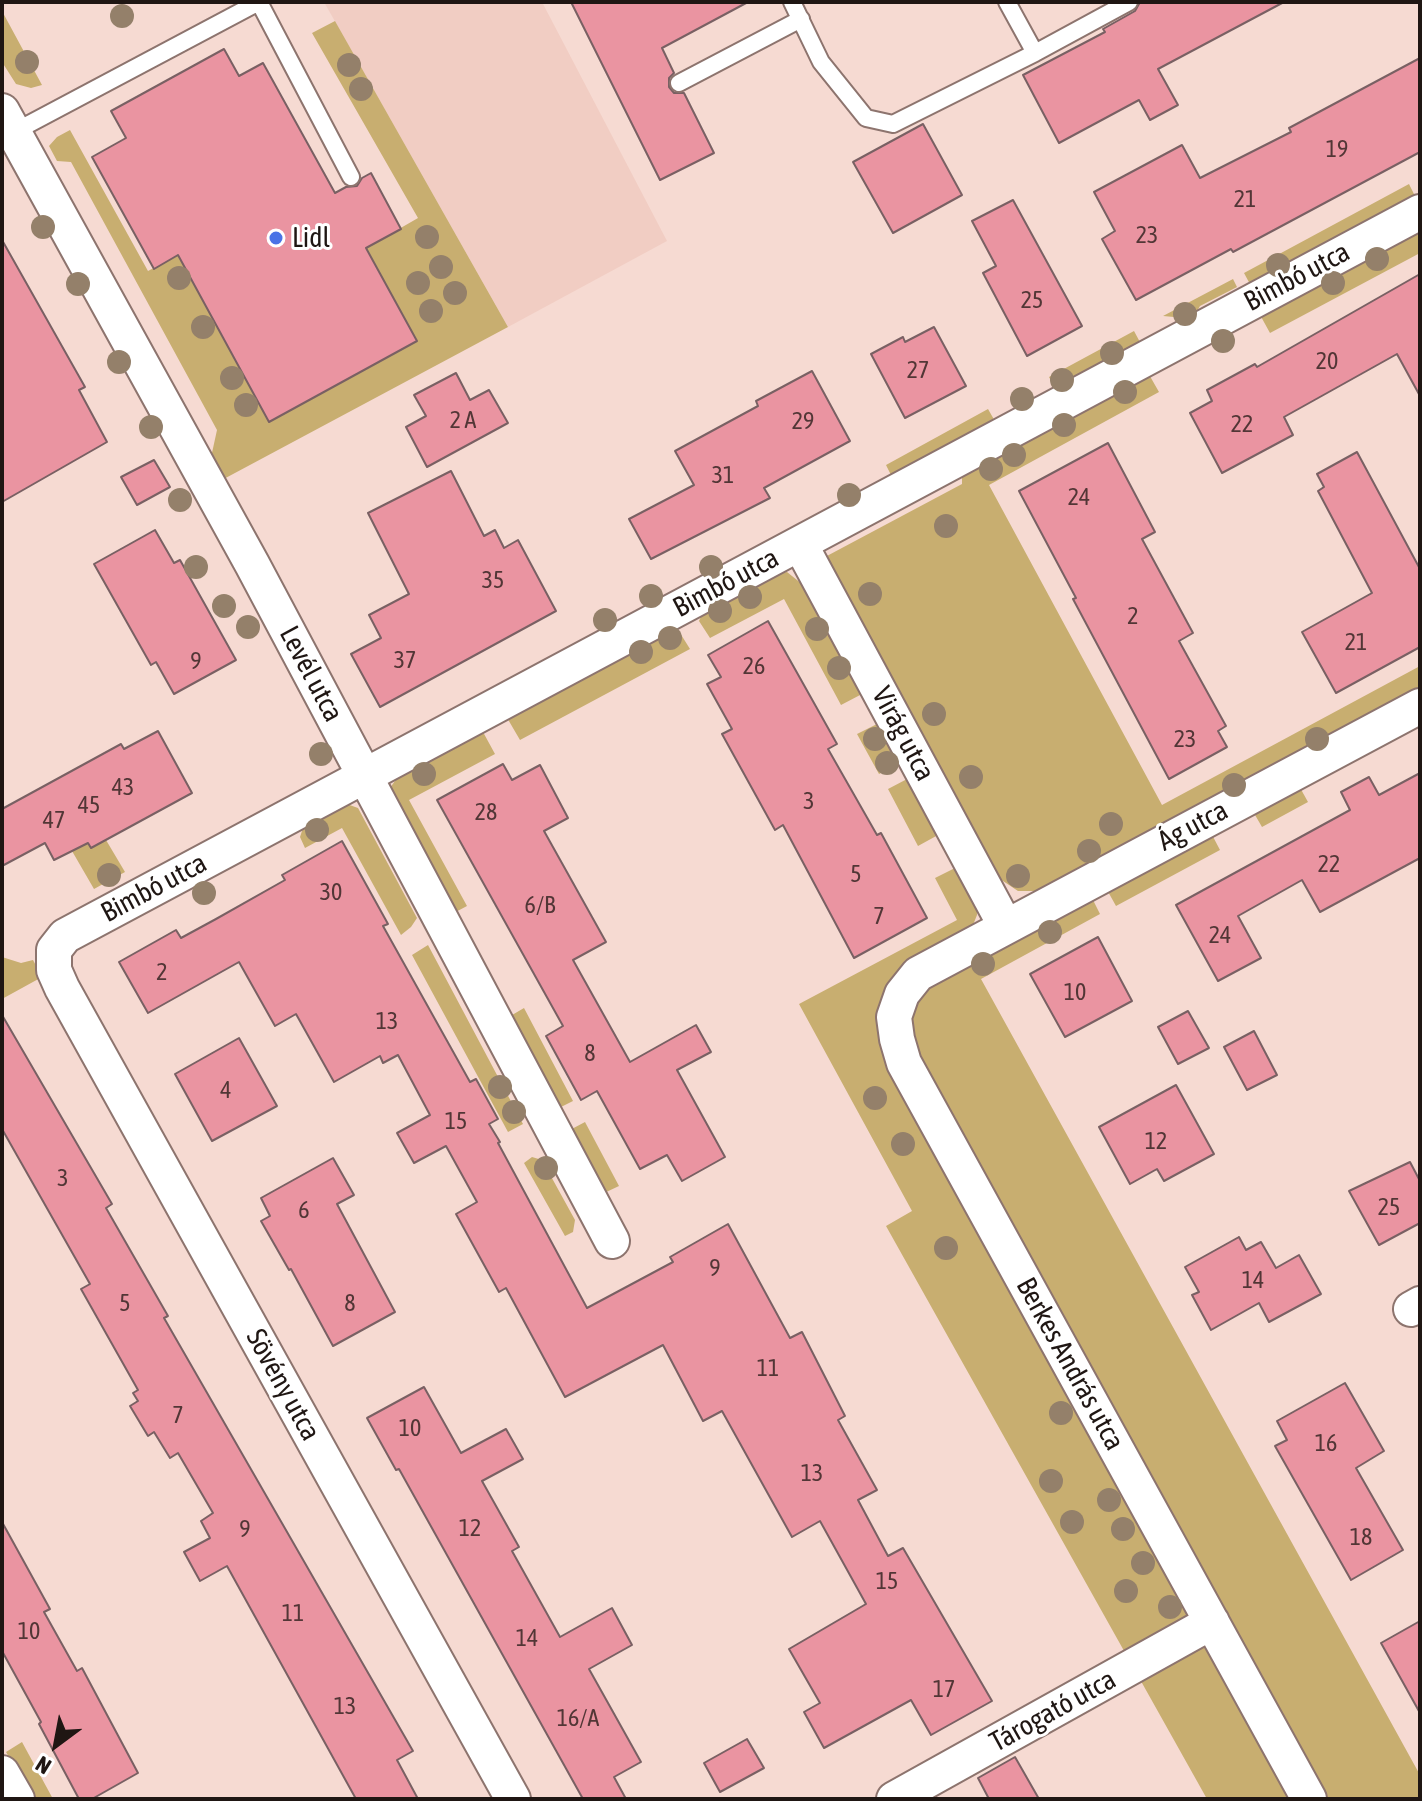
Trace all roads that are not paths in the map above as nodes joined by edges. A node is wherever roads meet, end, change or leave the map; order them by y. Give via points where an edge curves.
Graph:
1 (792, 2) edge
2 (1007, 2) edge
3 (1129, 2) edge
4 (801, 19) junction
5 (1035, 53) junction
6 (679, 83) dead end
7 (8, 122) edge
8 (351, 177) dead end
9 (1420, 212) edge
10 (800, 544) junction
11 (1420, 706) edge
12 (365, 775) junction
13 (1005, 925) junction
14 (967, 947) joint
15 (54, 970) joint
16 (612, 1241) dead end
17 (1212, 1622) junction
18 (2, 1773) edge
19 (17, 1799) edge
20 (513, 1799) edge
21 (894, 1799) edge
22 (1309, 1799) edge

1 - 4 lane
2 - 5 lane
3 - 5 lane
4 - 5 lane via 821,62 866,118 893,124
4 - 6 lane
7 - 8 lane via 259,2
7 - 12 street, Levél utca
9 - 10 street, Bimbó utca
10 - 12 street, Bimbó utca
10 - 13 street, Virág utca
11 - 13 street, Ág utca
12 - 15 street, Bimbó utca via 65,936 54,950
12 - 16 street, Levél utca
13 - 14 street, Ág utca
14 - 17 street, Berkes András utca via 918,974 902,994 894,1017 904,1063
15 - 20 street, Sövény utca
17 - 21 street, Tárogató utca
17 - 22 street, Berkes András utca
18 - 19 street

